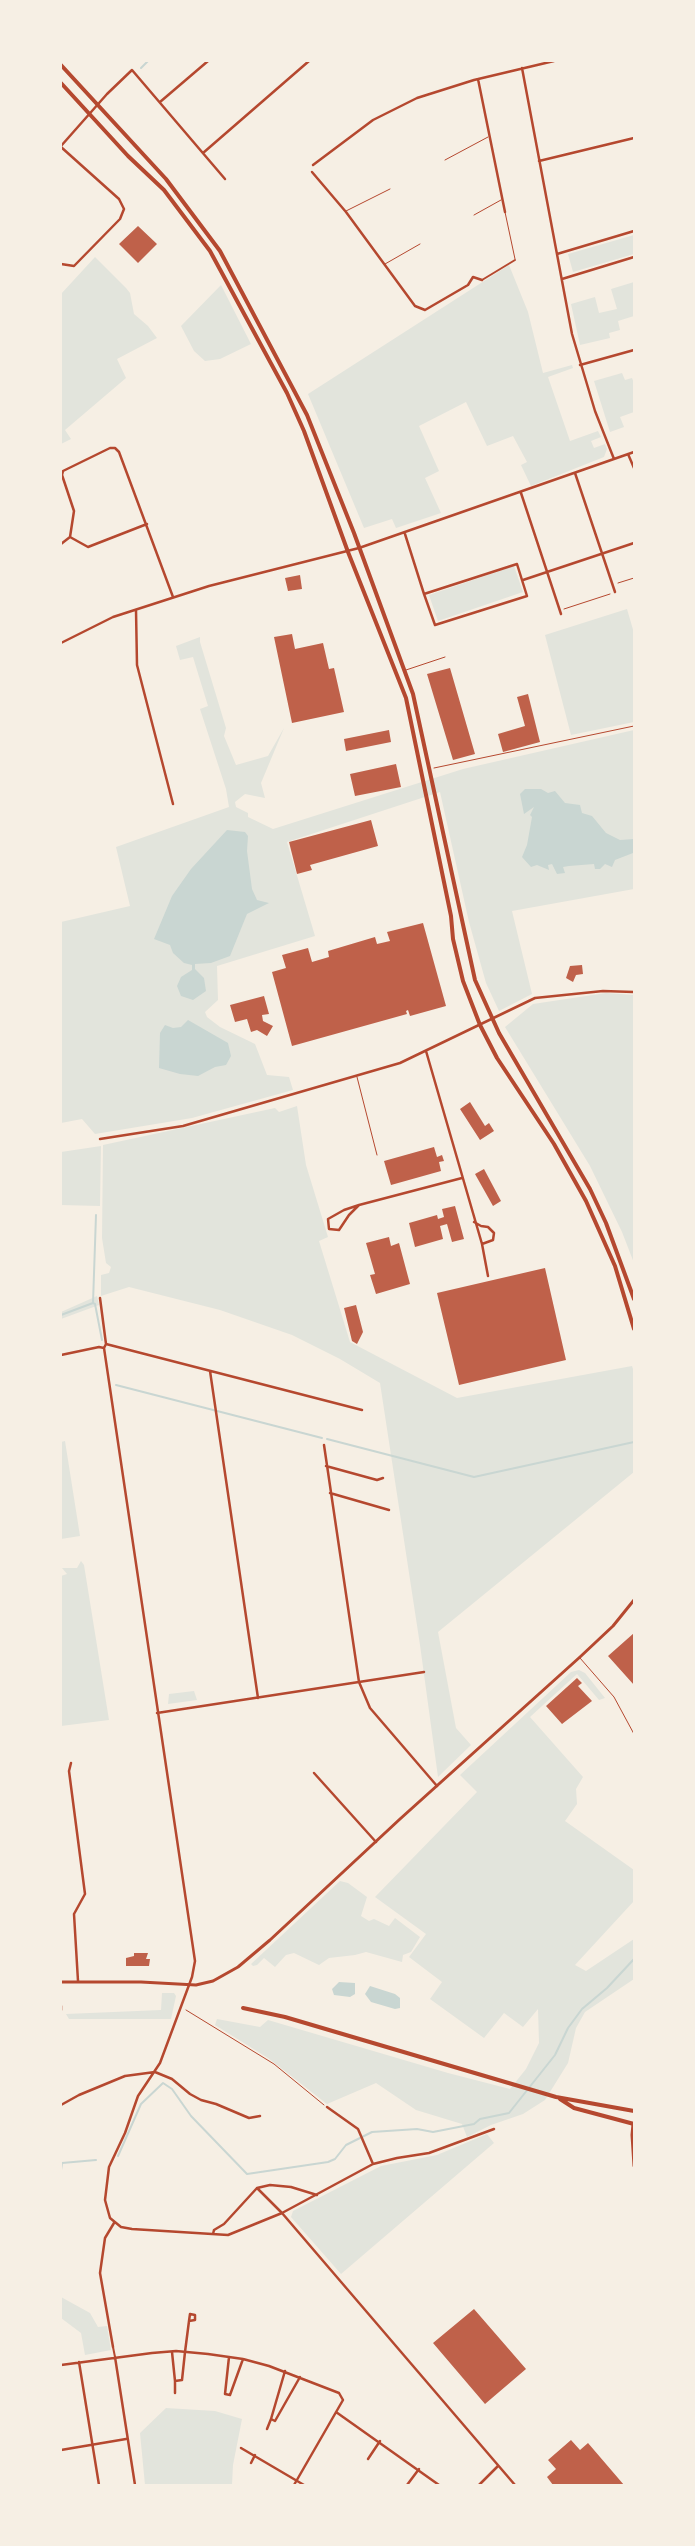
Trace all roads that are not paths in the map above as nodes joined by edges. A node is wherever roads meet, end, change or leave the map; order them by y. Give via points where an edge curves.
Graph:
1 (208, 61) edge
2 (309, 61) edge
3 (554, 61) edge
4 (61, 65) edge
5 (522, 68) junction
6 (478, 79) junction
7 (61, 83) edge
8 (160, 102) junction
9 (98, 106) junction
10 (90, 115) junction
11 (488, 137) junction
12 (634, 138) edge
13 (61, 146) edge
14 (203, 153) junction
15 (445, 160) dead end
16 (539, 161) junction
17 (313, 165) dead end
18 (312, 172) dead end
19 (225, 179) dead end
20 (390, 189) dead end
21 (502, 200) junction
22 (346, 212) junction
23 (505, 212) joint
24 (474, 215) dead end
25 (634, 231) edge
26 (420, 244) dead end
27 (557, 254) junction
28 (634, 257) edge
29 (515, 260) joint
30 (61, 264) edge
31 (385, 265) junction
32 (562, 278) junction
33 (482, 280) joint
34 (634, 350) edge
35 (580, 365) junction
36 (634, 452) edge
37 (628, 454) junction
38 (614, 459) junction
39 (634, 468) edge
40 (575, 473) junction
41 (521, 493) junction
42 (147, 524) junction
43 (405, 534) junction
44 (70, 537) junction
45 (634, 543) edge
46 (61, 544) edge
47 (359, 548) junction
48 (348, 552) junction
49 (604, 553) junction
50 (545, 572) junction
51 (523, 580) junction
52 (616, 592) road end
53 (424, 594) junction
54 (173, 597) junction
55 (136, 610) junction
56 (561, 614) dead end
57 (61, 643) edge
58 (445, 657) dead end
59 (405, 670) junction
60 (173, 804) dead end
61 (634, 992) edge
62 (492, 1020) junction
63 (480, 1025) junction
64 (426, 1051) junction
65 (357, 1077) junction
66 (100, 1139) dead end
67 (376, 1154) dead end
68 (462, 1178) junction
69 (359, 1205) junction
70 (474, 1222) junction
71 (482, 1244) junction
72 (488, 1276) dead end
73 (100, 1298) dead end
74 (634, 1298) edge
75 (634, 1329) edge
76 (106, 1344) junction
77 (104, 1348) junction
78 (61, 1355) edge
79 (210, 1371) junction
80 (362, 1410) dead end
81 (324, 1445) dead end
82 (326, 1466) junction
83 (383, 1478) dead end
84 (330, 1493) junction
85 (389, 1510) dead end
86 (634, 1600) edge
87 (580, 1658) junction
88 (424, 1672) dead end
89 (358, 1682) junction
90 (258, 1698) junction
91 (157, 1713) junction
92 (634, 1734) edge
93 (71, 1764) dead end
94 (314, 1773) dead end
95 (437, 1786) junction
96 (376, 1842) junction
97 (78, 1981) junction
98 (61, 1982) edge
99 (188, 1986) junction
100 (61, 2006) edge
101 (243, 2008) dead end
102 (61, 2010) edge
103 (155, 2072) junction
104 (556, 2097) junction
105 (61, 2105) edge
106 (327, 2107) road end
107 (634, 2111) edge
108 (260, 2116) dead end
109 (634, 2123) edge
110 (494, 2129) dead end
111 (373, 2164) junction
112 (634, 2166) edge
113 (257, 2188) junction
114 (317, 2195) junction
115 (282, 2214) junction
116 (114, 2223) junction
117 (213, 2234) junction
118 (189, 2322) dead end
119 (113, 2347) joint
120 (172, 2352) junction
121 (185, 2352) junction
122 (228, 2357) junction
123 (115, 2358) junction
124 (243, 2359) junction
125 (79, 2362) junction
126 (61, 2365) edge
127 (285, 2371) junction
128 (300, 2377) junction
129 (175, 2381) junction
130 (175, 2393) dead end
131 (336, 2412) junction
132 (271, 2419) junction
133 (267, 2429) dead end
134 (127, 2439) junction
135 (380, 2441) junction
136 (92, 2445) junction
137 (241, 2448) dead end
138 (61, 2450) edge
139 (254, 2455) junction
140 (368, 2459) dead end
141 (251, 2463) dead end
142 (498, 2466) junction
143 (419, 2468) junction
144 (297, 2480) junction
145 (99, 2485) edge
146 (135, 2485) edge
147 (294, 2485) edge
148 (304, 2485) edge
149 (407, 2485) edge
150 (440, 2485) edge
151 (479, 2485) edge
152 (515, 2485) edge

1 - 8 street
2 - 14 street
3 - 5 street
4 - 9 main road
5 - 6 street
5 - 16 street
6 - 11 street
6 - 17 street via 417,98 386,113
7 - 10 main road
8 - 9 street via 132,70
8 - 14 street
9 - 10 street
9 - 47 main road via 166,179 220,251 307,414
10 - 13 street
10 - 48 main road via 164,190 210,251 304,431
11 - 15 lane
11 - 21 street
12 - 16 street
13 - 30 street via 119,199 124,209 119,220 74,266
14 - 19 street
16 - 27 street
18 - 22 street
20 - 22 lane
21 - 23 street
21 - 24 lane
22 - 31 street
23 - 29 lane
25 - 27 street
26 - 31 lane
27 - 32 street
28 - 32 street
29 - 33 street
31 - 33 street via 415,306 425,310 468,285 473,277
32 - 35 street
34 - 35 street
35 - 38 street
36 - 37 street
37 - 38 street
37 - 39 street
38 - 40 street
40 - 41 street
40 - 49 street
41 - 43 street
41 - 50 street
42 - 44 street via 88,547
42 - 44 street via 120,452 110,448 63,471 74,511
42 - 54 street
43 - 47 street
43 - 53 street
44 - 46 street
45 - 49 street
47 - 48 street
47 - 59 main road
48 - 54 street
48 - 63 main road via 406,698 453,939 463,980
49 - 50 street
49 - 52 street
50 - 51 street
50 - 56 street
51 - 53 street via 517,564
51 - 53 street via 527,596 435,625
54 - 55 street
55 - 57 street via 99,623
55 - 60 street via 137,665
58 - 59 lane
59 - 62 main road via 430,769 472,969
61 - 62 street via 603,991 535,998
62 - 63 street
62 - 74 main road via 590,1189
63 - 64 street
63 - 75 main road via 586,1201 611,1257
64 - 65 street
64 - 68 street
65 - 66 street via 183,1126
65 - 67 lane
68 - 69 street
68 - 70 street
69 - 69 street via 333,1214 328,1219 329,1229 339,1230
70 - 71 street
70 - 71 street via 494,1232 493,1240
71 - 72 street
73 - 76 street
76 - 77 street
76 - 79 street
77 - 78 street
77 - 91 street
79 - 80 street
79 - 90 street
81 - 82 street
82 - 83 street via 377,1480
82 - 84 street
84 - 85 street
84 - 89 street
86 - 87 street
87 - 92 lane via 614,1697
87 - 95 street
88 - 89 street
89 - 90 street
89 - 95 street via 370,1708
90 - 91 street
91 - 99 street via 194,1948 194,1969
93 - 97 street via 69,1771 85,1894 74,1914
94 - 96 street
95 - 96 street
96 - 99 street via 238,1967 214,1981
97 - 98 street
97 - 99 street
99 - 103 street
100 - 102 street
101 - 104 main road via 285,2017
103 - 105 street via 125,2076
103 - 108 street via 172,2079 201,2100 249,2118
103 - 116 street via 138,2096 109,2167 105,2200
104 - 107 main road
104 - 109 main road via 574,2108
106 - 111 street via 361,2134
109 - 112 street
110 - 111 street via 429,2154
111 - 114 street
113 - 114 street via 270,2185 290,2187
113 - 115 street
113 - 117 street
114 - 115 street
115 - 117 street via 228,2235
115 - 142 street
116 - 117 street via 132,2229
116 - 119 street via 105,2238 100,2273
118 - 121 street
119 - 123 street
120 - 121 street
120 - 123 street
120 - 129 street
121 - 122 street
121 - 129 street via 182,2380
122 - 124 street
122 - 124 street via 225,2394 230,2395
123 - 125 street
123 - 134 street
124 - 127 street
125 - 126 street
125 - 136 street
127 - 128 street
127 - 132 street
128 - 131 street via 338,2393 343,2400
128 - 132 street via 275,2421
129 - 130 street
131 - 135 street
131 - 144 street
132 - 133 street
134 - 136 street
134 - 146 street
135 - 140 street
135 - 143 street
136 - 138 street
136 - 145 street
137 - 139 street
139 - 141 street
139 - 144 street
142 - 151 street
142 - 152 street
143 - 149 street
143 - 150 street
144 - 147 street
144 - 148 street

